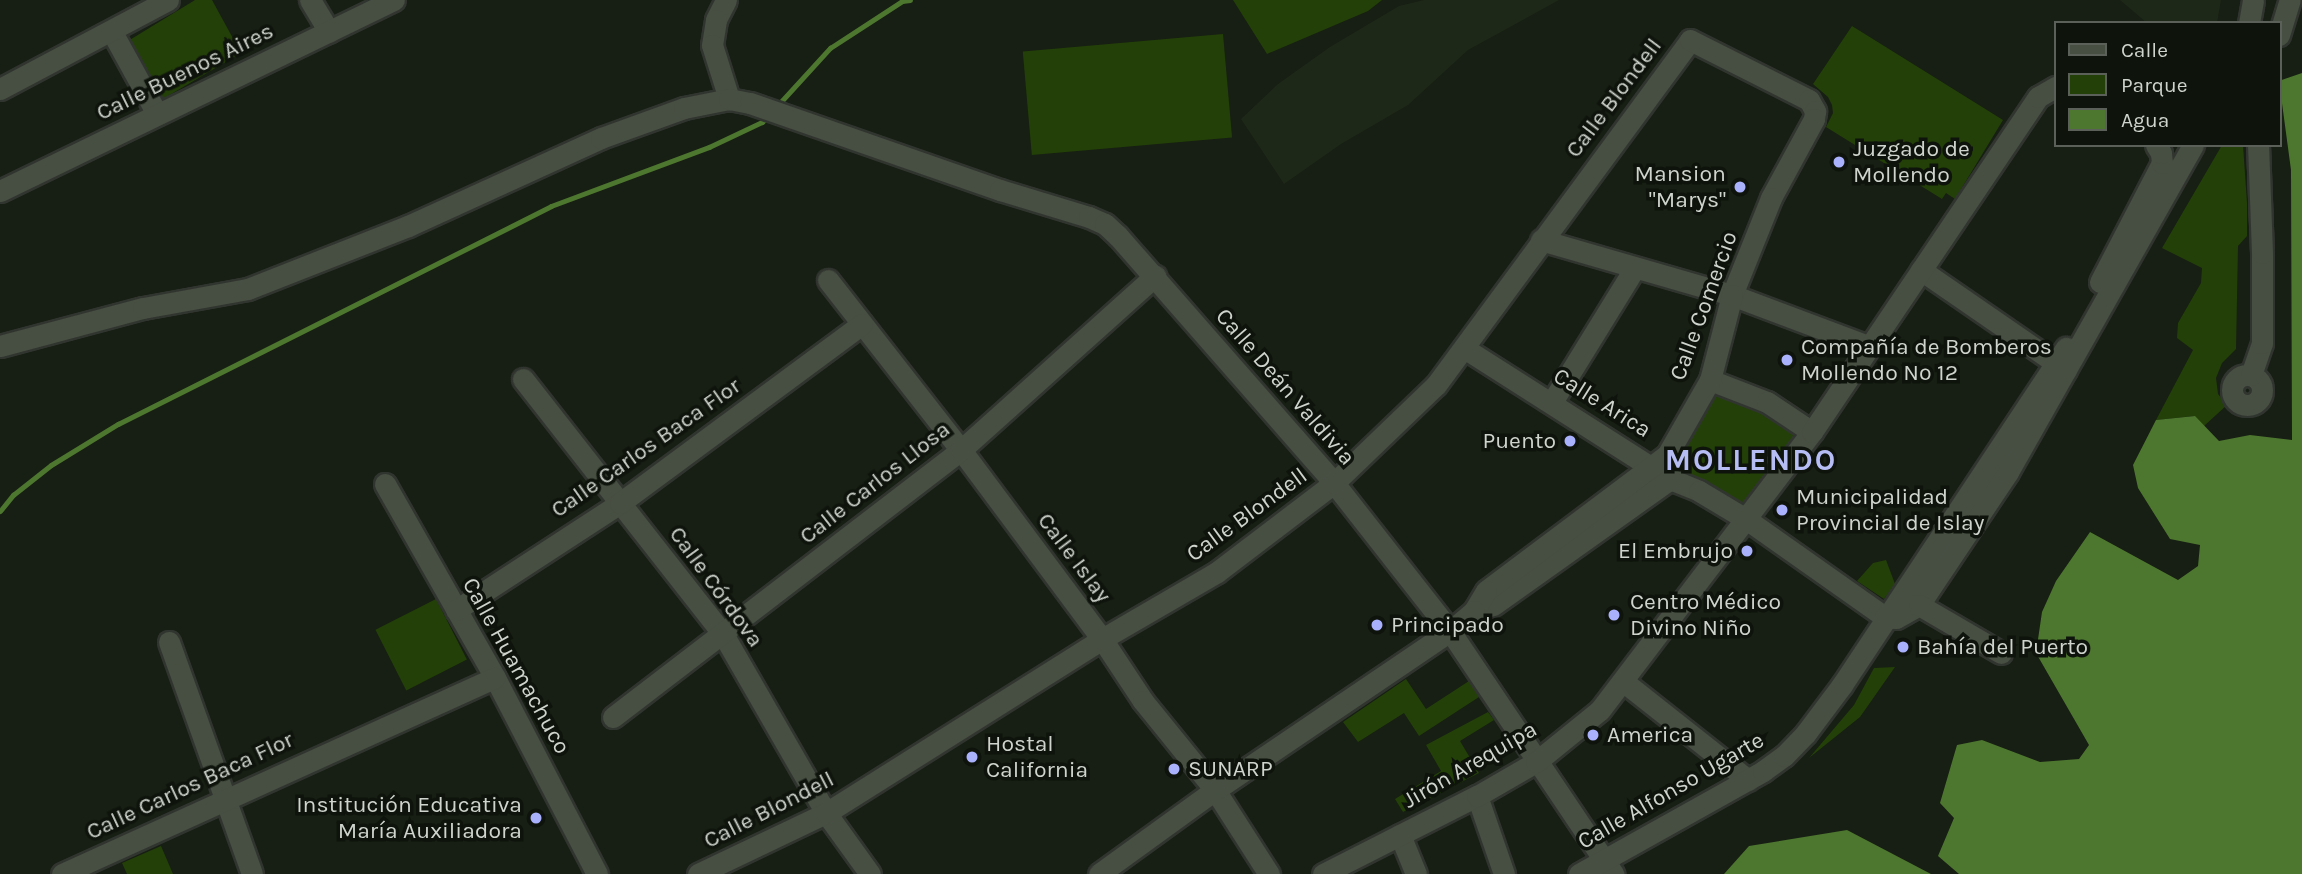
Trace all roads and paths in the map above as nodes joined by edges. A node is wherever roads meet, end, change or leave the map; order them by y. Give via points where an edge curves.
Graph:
1 (168, 0) edge
2 (310, 0) edge
3 (394, 0) edge
4 (726, 0) edge
5 (2253, 0) edge
6 (2290, 0) edge
7 (2249, 21) edge
8 (2281, 29) edge
9 (112, 32) junction
10 (329, 32) junction
11 (1690, 40) joint
12 (0, 89) edge
13 (2046, 92) edge
14 (739, 101) junction
15 (157, 114) junction
16 (2192, 147) edge
17 (2258, 147) edge
18 (2159, 151) edge
19 (0, 191) edge
20 (1541, 240) junction
21 (1633, 269) junction
22 (1921, 270) junction
23 (1155, 276) junction
24 (828, 280) dead end
25 (1732, 295) junction
26 (862, 324) junction
27 (2090, 328) junction
28 (2069, 343) junction
29 (0, 346) edge
30 (1870, 347) junction
31 (1464, 348) junction
32 (2061, 366) junction
33 (2251, 375) dead end
34 (523, 379) dead end
35 (1710, 380) junction
36 (1552, 402) junction
37 (1812, 432) junction
38 (961, 450) junction
39 (1653, 466) junction
40 (1670, 480) junction
41 (1334, 483) junction
42 (385, 484) dead end
43 (620, 502) junction
44 (1746, 519) junction
45 (1919, 605) junction
46 (456, 610) junction
47 (1474, 611) junction
48 (1885, 617) junction
49 (1450, 631) junction
50 (723, 634) junction
51 (1102, 639) junction
52 (169, 642) dead end
53 (2001, 653) dead end
54 (495, 678) junction
55 (1624, 682) junction
56 (613, 717) dead end
57 (1536, 762) junction
58 (1748, 780) junction
59 (1215, 790) junction
60 (1477, 796) junction
61 (223, 799) junction
62 (826, 813) junction
63 (1400, 835) junction
64 (1609, 867) edge
65 (62, 874) edge
66 (252, 874) edge
67 (597, 874) edge
68 (698, 874) edge
69 (870, 874) edge
70 (1099, 874) edge
71 (1269, 874) edge
72 (1323, 874) edge
73 (1416, 874) edge
74 (1504, 874) edge
75 (1579, 874) edge

1 - 9 street
2 - 10 street
3 - 10 street, Calle Buenos Aires
4 - 14 street via 716,20 712,45
5 - 7 street
6 - 8 street
9 - 12 street
9 - 15 street
10 - 15 street, Calle Buenos Aires
11 - 20 street, Calle Blondell
11 - 25 street, Calle Comercio via 1809,100 1815,111
13 - 22 street, Jirón Arequipa
14 - 23 street, Calle Deán Valdivia via 1089,217 1105,224
14 - 29 street via 684,108 601,138 408,226 248,289 142,308
15 - 19 street, Calle Buenos Aires
16 - 27 street
17 - 33 street via 2262,343
18 - 28 street, Calle Alfonso Ugarte via 2162,163
20 - 21 street
20 - 31 street, Calle Blondell
21 - 25 street
21 - 36 street
22 - 30 street, Jirón Arequipa
22 - 32 street
23 - 38 street, Calle Carlos Llosa
23 - 41 street, Calle Deán Valdivia
24 - 26 street, Calle Islay
25 - 30 street
25 - 35 street, Calle Comercio
26 - 38 street, Calle Islay
26 - 43 street, Calle Carlos Baca Flor
27 - 28 street, Calle Alfonso Ugarte
27 - 32 street, Calle Alfonso Ugarte
28 - 32 street, Calle Alfonso Ugarte
30 - 37 street, Jirón Arequipa
31 - 36 street, Calle Arica
31 - 41 street, Calle Blondell via 1436,385
32 - 45 street, Calle Alfonso Ugarte via 2008,472
32 - 48 street, Calle Alfonso Ugarte
34 - 43 street, Calle Córdova
35 - 37 street via 1767,402
35 - 39 street, Calle Comercio via 1667,455
36 - 39 street, Calle Arica
37 - 44 street, Jirón Arequipa
38 - 50 street, Calle Carlos Llosa
38 - 51 street, Calle Islay
39 - 40 street, Calle Arica
39 - 47 street, Calle Comercio via 1486,591
40 - 44 street, Calle Arica
40 - 47 street, Calle Comercio via 1493,605
41 - 49 street, Calle Deán Valdivia
41 - 51 street, Calle Blondell via 1217,572
42 - 46 street, Calle Huamachuco
43 - 46 street, Calle Carlos Baca Flor
43 - 50 street, Calle Córdova
44 - 48 street, Calle Arica
44 - 55 street, Jirón Arequipa
45 - 48 street via 1906,615
45 - 53 street
46 - 54 street, Calle Huamachuco
47 - 49 street, Calle Comercio
48 - 58 street, Calle Alfonso Ugarte via 1807,733 1784,757
49 - 57 street, Calle Deán Valdivia
49 - 59 street, Calle Comercio
50 - 56 street, Calle Carlos Llosa
50 - 62 street, Calle Córdova
51 - 59 street, Calle Islay via 1143,701
51 - 62 street, Calle Blondell
52 - 61 street
54 - 61 street, Calle Carlos Baca Flor
54 - 67 street, Calle Huamachuco
55 - 57 street, Jirón Arequipa via 1600,710
55 - 58 street
57 - 60 street, Jirón Arequipa
57 - 64 street, Calle Deán Valdivia
58 - 64 street, Calle Alfonso Ugarte
59 - 70 street, Calle Comercio
59 - 71 street, Calle Islay
60 - 63 street, Jirón Arequipa
60 - 74 street
61 - 65 street, Calle Carlos Baca Flor
61 - 66 street
62 - 68 street, Calle Blondell
62 - 69 street, Calle Córdova
63 - 72 street, Jirón Arequipa
63 - 73 street
64 - 75 street, Calle Alfonso Ugarte

